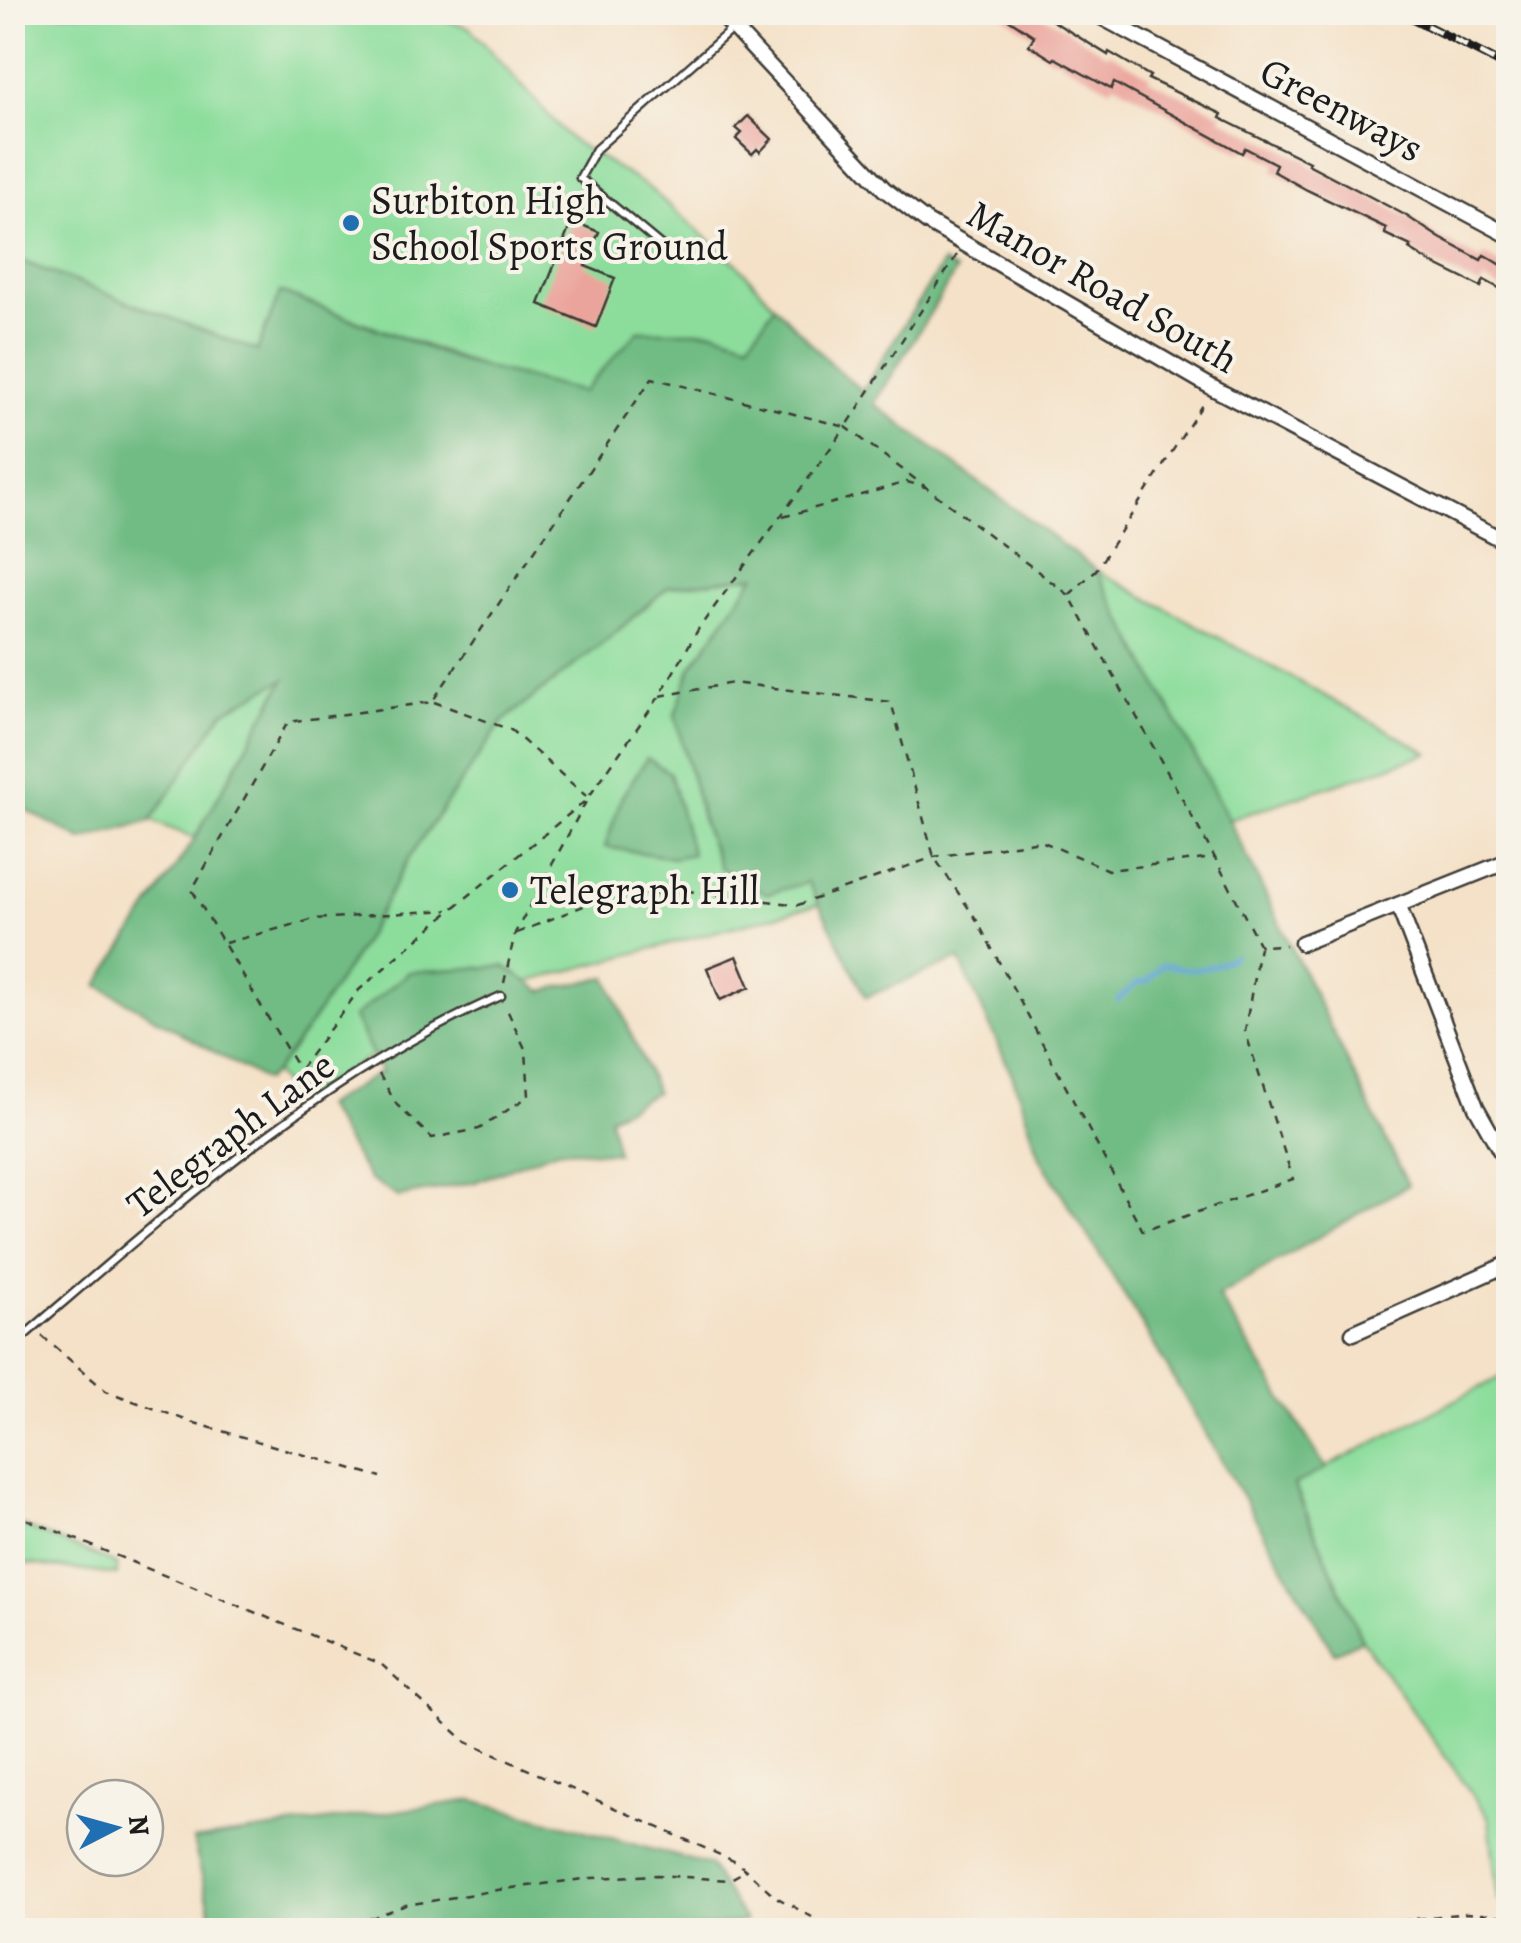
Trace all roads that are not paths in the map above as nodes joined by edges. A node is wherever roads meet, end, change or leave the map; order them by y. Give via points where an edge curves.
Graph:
1 (719, 12) edge
2 (1092, 12) edge
3 (733, 28) junction
4 (1508, 235) edge
5 (669, 252) dead end
6 (1508, 543) edge
7 (1508, 861) edge
8 (1399, 907) junction
9 (1302, 943) road end
10 (501, 996) road end
11 (1508, 1164) edge
12 (1508, 1264) edge
13 (1353, 1334) dead end
14 (12, 1346) edge

1 - 3 street, Manor Road South
2 - 4 street, Greenways
3 - 5 lane via 596,149 580,178
3 - 6 street, Manor Road South via 884,189 963,246 1213,388
7 - 8 street
8 - 9 street
8 - 11 street via 1476,1107
10 - 14 lane, Telegraph Lane via 450,1018 204,1182
12 - 13 street

